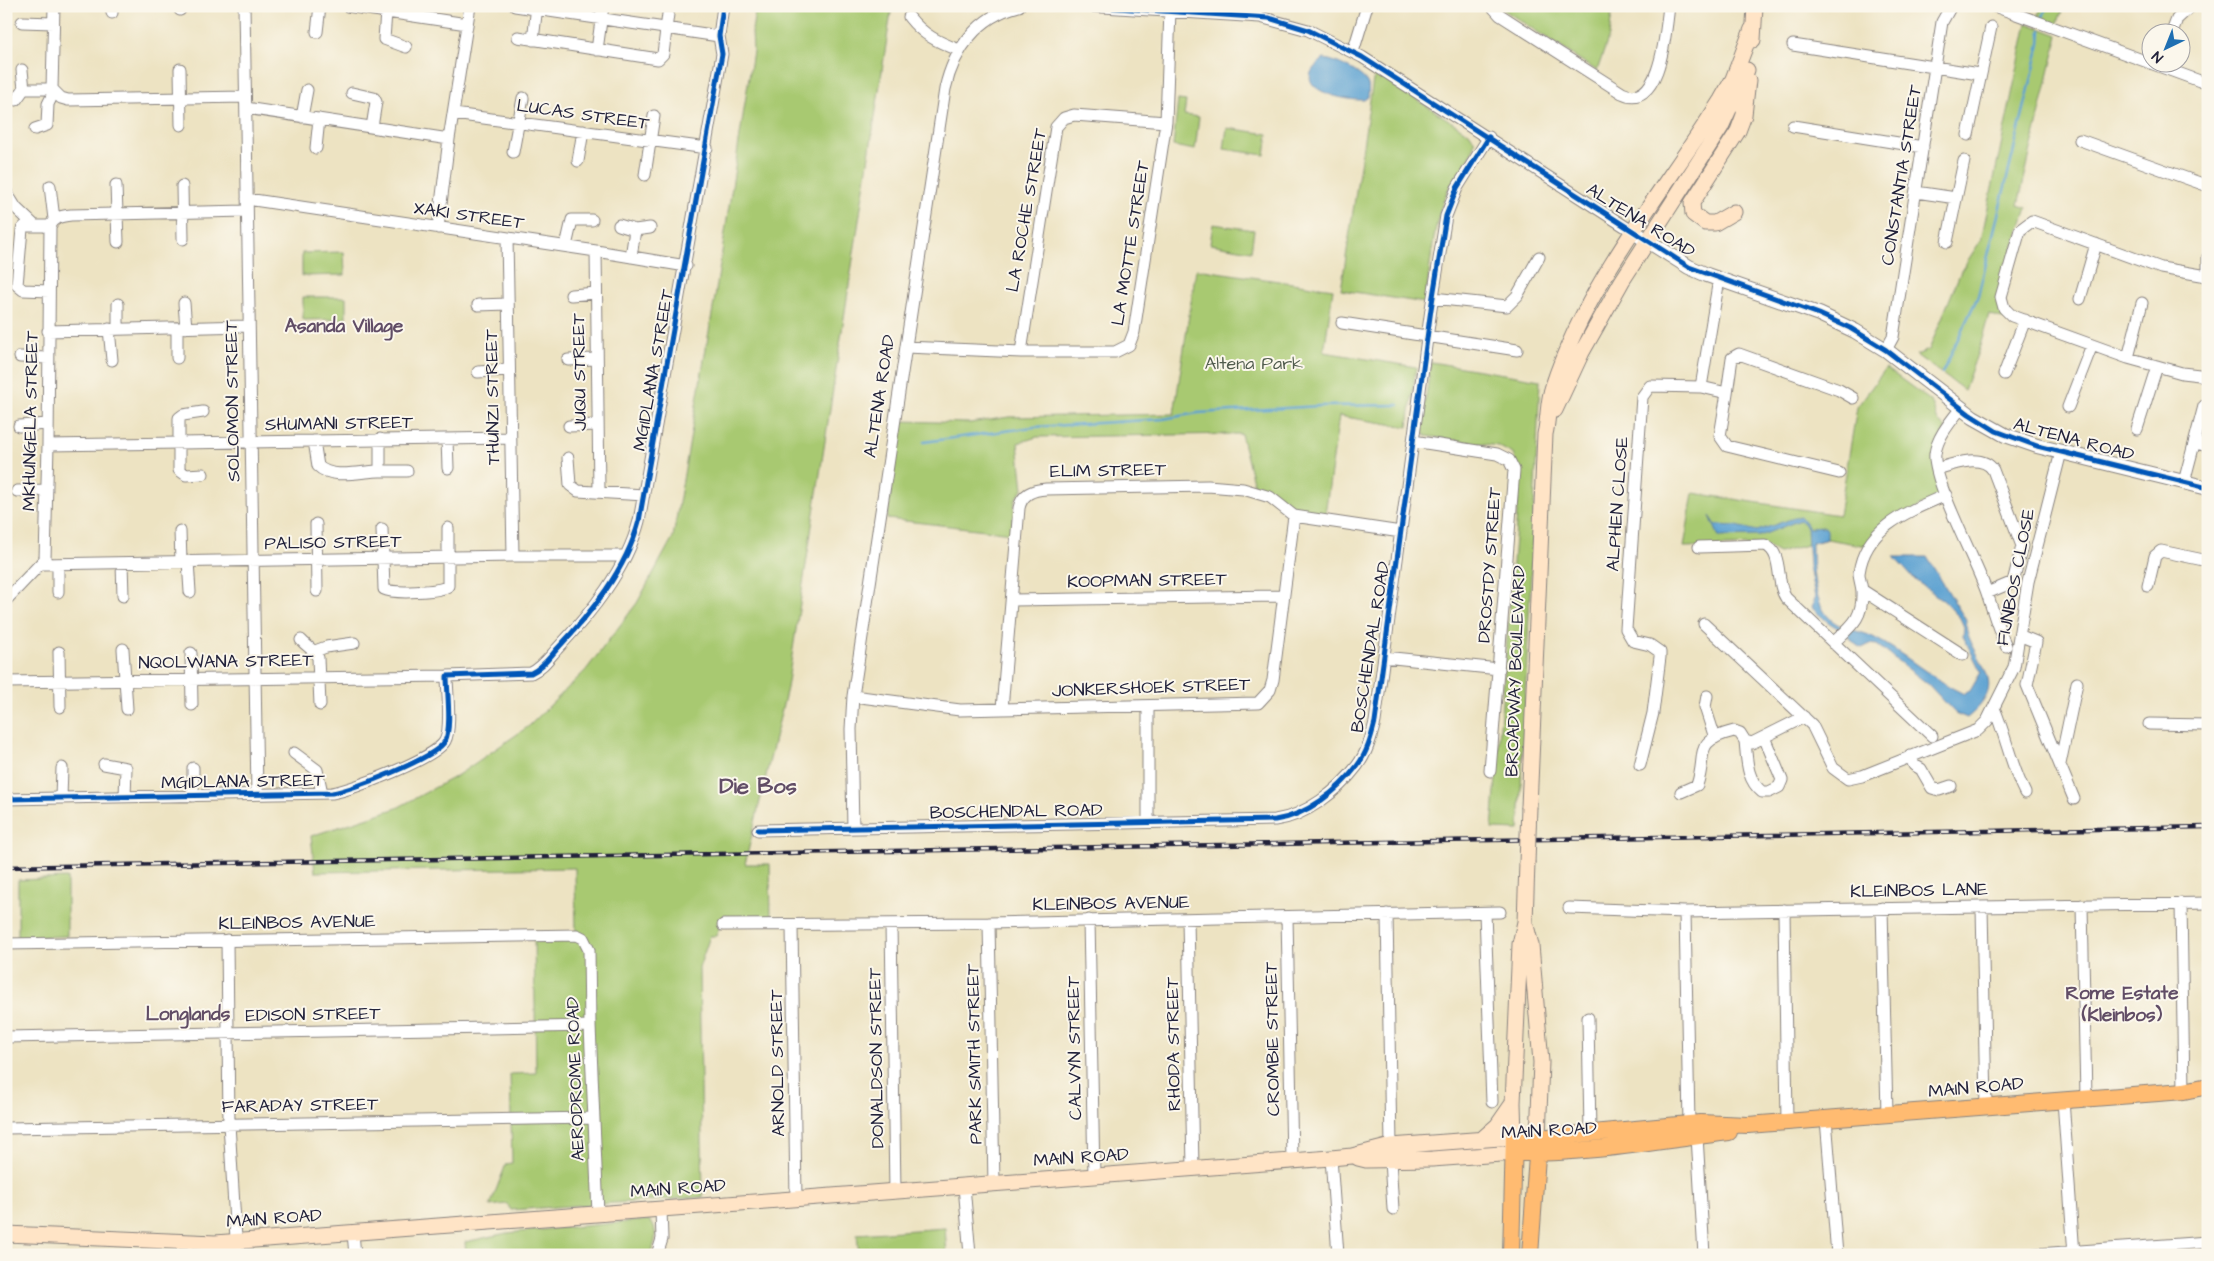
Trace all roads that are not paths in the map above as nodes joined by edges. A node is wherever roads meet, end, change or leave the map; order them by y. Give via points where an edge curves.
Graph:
1 (54, 6) edge
2 (244, 6) edge
3 (320, 6) edge
4 (346, 6) edge
5 (470, 6) edge
6 (515, 6) edge
7 (603, 6) edge
8 (669, 6) edge
9 (723, 6) edge
10 (1019, 6) edge
11 (1087, 6) edge
12 (1368, 6) edge
13 (1492, 6) edge
14 (1669, 6) edge
15 (1755, 6) edge
16 (1994, 6) edge
17 (2190, 6) edge
18 (1947, 7) edge
19 (537, 8) edge
20 (403, 10) edge
21 (1170, 10) junction
22 (990, 11) edge
23 (386, 12) junction
24 (909, 17) dead end
25 (602, 19) junction
26 (22, 22) dead end
27 (2177, 22) edge
28 (53, 23) junction
29 (467, 24) junction
30 (1990, 27) dead end
31 (666, 28) junction
32 (1752, 30) junction
33 (317, 32) dead end
34 (719, 36) junction
35 (518, 37) dead end
36 (533, 40) junction
37 (1793, 45) dead end
38 (406, 47) dead end
39 (597, 50) junction
40 (959, 50) junction
41 (1353, 52) junction
42 (2142, 57) edge
43 (1749, 66) junction
44 (1935, 68) junction
45 (180, 69) dead end
46 (22, 70) dead end
47 (2180, 72) edge
48 (1979, 74) junction
49 (2208, 84) edge
50 (24, 89) junction
51 (53, 90) junction
52 (307, 90) dead end
53 (352, 93) dead end
54 (180, 98) junction
55 (523, 98) dead end
56 (16, 100) dead end
57 (245, 103) junction
58 (454, 114) junction
59 (302, 116) junction
60 (654, 116) dead end
61 (319, 119) junction
62 (1166, 122) junction
63 (518, 123) junction
64 (181, 125) dead end
65 (1793, 126) dead end
66 (372, 127) junction
67 (35, 129) dead end
68 (583, 131) junction
69 (1968, 136) dead end
70 (1489, 137) junction
71 (448, 139) junction
72 (650, 140) junction
73 (2080, 140) dead end
74 (1923, 147) junction
75 (316, 148) dead end
76 (707, 148) junction
77 (513, 152) dead end
78 (578, 161) dead end
79 (1964, 161) dead end
80 (645, 175) dead end
81 (50, 186) dead end
82 (116, 186) dead end
83 (182, 186) dead end
84 (2208, 186) edge
85 (6, 192) edge
86 (1916, 192) junction
87 (1956, 198) junction
88 (247, 199) junction
89 (246, 211) junction
90 (182, 212) junction
91 (1734, 212) dead end
92 (116, 214) junction
93 (592, 220) dead end
94 (52, 223) junction
95 (619, 225) dead end
96 (35, 226) junction
97 (438, 228) junction
98 (650, 228) dead end
99 (635, 230) junction
100 (1632, 231) junction
101 (507, 238) junction
102 (183, 239) dead end
103 (1647, 241) junction
104 (118, 242) dead end
105 (1948, 242) dead end
106 (2096, 244) junction
107 (566, 246) junction
108 (596, 251) junction
109 (631, 257) junction
110 (2208, 257) edge
111 (1539, 258) dead end
112 (686, 266) junction
113 (2207, 278) edge
114 (1719, 279) junction
115 (49, 292) junction
116 (596, 294) junction
117 (571, 295) dead end
118 (1433, 298) junction
119 (2080, 299) dead end
120 (184, 303) dead end
121 (2142, 303) dead end
122 (118, 304) dead end
123 (508, 304) junction
124 (478, 305) dead end
125 (2025, 320) junction
126 (1342, 323) dead end
127 (248, 326) junction
128 (181, 328) junction
129 (114, 329) junction
130 (48, 331) junction
131 (1428, 337) junction
132 (2092, 345) junction
133 (906, 347) junction
134 (1518, 350) dead end
135 (1886, 350) junction
136 (1021, 352) junction
137 (20, 357) dead end
138 (48, 358) junction
139 (177, 358) dead end
140 (2128, 358) junction
141 (596, 359) junction
142 (112, 360) dead end
143 (568, 360) dead end
144 (2157, 366) junction
145 (508, 370) junction
146 (478, 372) dead end
147 (2004, 374) dead end
148 (2208, 376) edge
149 (1701, 387) junction
150 (1727, 393) junction
151 (1853, 398) dead end
152 (2204, 406) dead end
153 (2068, 407) dead end
154 (1961, 408) junction
155 (203, 412) dead end
156 (1548, 422) junction
157 (48, 424) junction
158 (597, 425) junction
159 (18, 426) dead end
160 (569, 426) dead end
161 (2137, 429) dead end
162 (509, 438) junction
163 (380, 439) junction
164 (447, 439) junction
165 (314, 441) junction
166 (1413, 441) junction
167 (250, 442) junction
168 (2195, 443) junction
169 (180, 444) junction
170 (48, 445) junction
171 (2208, 446) edge
172 (2061, 452) junction
173 (568, 458) dead end
174 (448, 468) dead end
175 (1937, 469) junction
176 (380, 471) junction
177 (407, 471) dead end
178 (1839, 473) dead end
179 (203, 474) dead end
180 (2184, 482) junction
181 (2208, 488) edge
182 (47, 490) junction
183 (17, 491) dead end
184 (599, 492) junction
185 (644, 495) junction
186 (1946, 495) junction
187 (1294, 516) junction
188 (316, 524) dead end
189 (382, 528) dead end
190 (448, 528) dead end
191 (180, 531) dead end
192 (1401, 532) junction
193 (1700, 547) dead end
194 (513, 556) junction
195 (625, 556) junction
196 (448, 557) junction
197 (382, 559) junction
198 (317, 560) junction
199 (184, 561) junction
200 (252, 561) junction
201 (2208, 561) edge
202 (122, 563) junction
203 (42, 564) junction
204 (58, 565) junction
205 (2148, 586) dead end
206 (1862, 590) junction
207 (317, 591) dead end
208 (58, 592) dead end
209 (190, 592) dead end
210 (1987, 593) junction
211 (123, 596) dead end
212 (1282, 596) junction
213 (6, 600) edge
214 (1013, 600) junction
215 (1704, 624) dead end
216 (2020, 636) junction
217 (301, 640) dead end
218 (354, 643) dead end
219 (1833, 643) junction
220 (2006, 646) dead end
221 (123, 649) dead end
222 (315, 651) junction
223 (58, 652) dead end
224 (191, 653) dead end
225 (1963, 655) dead end
226 (1384, 657) junction
227 (1499, 669) junction
228 (447, 676) junction
229 (254, 677) junction
230 (317, 677) junction
231 (192, 678) junction
232 (125, 680) junction
233 (59, 681) junction
234 (6, 682) edge
235 (2077, 683) dead end
236 (853, 696) junction
237 (1707, 696) dead end
238 (192, 705) dead end
239 (320, 705) dead end
240 (1148, 706) junction
241 (60, 707) dead end
242 (1994, 707) junction
243 (127, 709) dead end
244 (1002, 709) junction
245 (1804, 717) junction
246 (2150, 724) dead end
247 (2208, 726) edge
248 (1932, 736) dead end
249 (1764, 737) junction
250 (1714, 738) junction
251 (1745, 740) junction
252 (294, 753) dead end
253 (1910, 756) junction
254 (104, 764) dead end
255 (2060, 764) junction
256 (1640, 765) dead end
257 (62, 768) dead end
258 (193, 768) dead end
259 (1490, 771) dead end
260 (1951, 786) dead end
261 (1681, 792) dead end
262 (322, 793) junction
263 (2025, 793) dead end
264 (256, 794) junction
265 (192, 796) junction
266 (126, 797) junction
267 (61, 798) junction
268 (6, 799) edge
269 (2074, 799) dead end
270 (1148, 822) junction
271 (853, 828) junction
272 (758, 830) dead end
273 (2208, 902) edge
274 (2181, 903) junction
275 (2082, 905) junction
276 (1982, 907) junction
277 (1569, 908) dead end
278 (1882, 908) junction
279 (1784, 910) junction
280 (1500, 912) dead end
281 (1685, 912) junction
282 (1485, 913) junction
283 (1387, 914) junction
284 (1288, 917) junction
285 (1188, 919) junction
286 (1088, 920) junction
287 (1525, 922) junction
288 (990, 923) junction
289 (891, 924) junction
290 (723, 925) dead end
291 (792, 926) junction
292 (227, 940) junction
293 (586, 943) joint
294 (6, 944) edge
295 (1588, 1018) dead end
296 (590, 1026) junction
297 (229, 1033) junction
298 (6, 1037) edge
299 (2208, 1086) edge
300 (2184, 1091) junction
301 (2086, 1098) junction
302 (2062, 1100) junction
303 (1492, 1102) dead end
304 (1513, 1103) junction
305 (1986, 1107) junction
306 (1887, 1114) junction
307 (593, 1118) junction
308 (1826, 1119) junction
309 (1787, 1122) junction
310 (229, 1124) junction
311 (6, 1128) edge
312 (1693, 1130) junction
313 (1590, 1132) junction
314 (1481, 1140) junction
315 (1515, 1145) junction
316 (1538, 1145) junction
317 (1391, 1153) junction
318 (1331, 1158) junction
319 (1292, 1160) junction
320 (1193, 1168) junction
321 (1094, 1176) junction
322 (994, 1184) junction
323 (964, 1186) junction
324 (895, 1191) junction
325 (796, 1199) junction
326 (661, 1210) junction
327 (1393, 1210) dead end
328 (598, 1214) junction
329 (354, 1233) junction
330 (6, 1234) edge
331 (2208, 1242) edge
332 (236, 1248) edge
333 (2074, 1253) edge
334 (355, 1255) edge
335 (658, 1255) edge
336 (970, 1255) edge
337 (1338, 1255) edge
338 (1511, 1255) edge
339 (1530, 1255) edge
340 (1704, 1255) edge
341 (1837, 1255) edge
342 (2024, 1255) edge

1 - 28 street
2 - 57 street, SOLOMON STREET
3 - 33 street
4 - 23 street
5 - 29 street
6 - 19 street
7 - 25 street
8 - 31 street
9 - 34 street, MGIDLANA STREET
10 - 22 street, ALTENA ROAD
11 - 21 street, ALTENA ROAD
12 - 41 street
13 - 14 street via 1500,15 1622,93 1634,96 1646,89 1660,67
15 - 32 main road, BROADWAY BOULEVARD
16 - 42 street
17 - 27 street
18 - 44 street, CONSTANTIA STREET
19 - 25 street
19 - 36 street
20 - 23 street
20 - 29 street
21 - 41 street, ALTENA ROAD via 1279,20
21 - 62 street, LA MOTTE STREET
22 - 40 street, ALTENA ROAD
23 - 38 street via 384,39
24 - 40 street via 934,40
25 - 31 street
25 - 39 street
26 - 28 street
28 - 51 street
29 - 58 street
30 - 48 street
31 - 34 street
31 - 39 street via 663,54 658,59
32 - 43 main road, BROADWAY BOULEVARD
32 - 100 main road, BROADWAY BOULEVARD via 1722,100
34 - 76 street, MGIDLANA STREET via 722,54
35 - 36 street
36 - 39 street
37 - 44 street
40 - 133 street, ALTENA ROAD via 949,70 945,89
41 - 70 street, ALTENA ROAD
43 - 91 main road via 1744,115 1738,131 1692,203 1693,214 1705,223 1716,223
43 - 103 main road, BROADWAY BOULEVARD via 1721,127
44 - 48 street
44 - 74 street, CONSTANTIA STREET
45 - 54 street
46 - 50 street
47 - 49 street
48 - 69 street
50 - 51 street
50 - 56 street
51 - 54 street via 68,100
51 - 67 street via 48,104 48,126
52 - 59 street
53 - 66 street via 374,98
54 - 57 street
54 - 64 street
55 - 63 street
57 - 59 street
57 - 88 street, SOLOMON STREET
58 - 63 street, LUCAS STREET
58 - 71 street
59 - 61 street
60 - 72 street
61 - 66 street
61 - 75 street
62 - 136 street, LA MOTTE STREET via 1132,341 1126,348 1115,352
62 - 136 street, LA ROCHE STREET via 1074,115 1064,118 1056,127
63 - 68 street, LUCAS STREET
63 - 77 street
65 - 74 street
66 - 71 street
68 - 72 street, LUCAS STREET
68 - 78 street
70 - 100 street, ALTENA ROAD
70 - 118 street, BOSCHENDAL ROAD via 1448,208
71 - 97 street
72 - 76 street, LUCAS STREET
72 - 80 street
73 - 84 street
74 - 86 street, CONSTANTIA STREET
76 - 112 street, MGIDLANA STREET
79 - 87 street
81 - 94 street, MKHUNGELA STREET
82 - 92 street
83 - 90 street
85 - 96 street via 16,208
86 - 87 street
86 - 135 street, CONSTANTIA STREET via 1893,337
87 - 105 street
88 - 89 street, SOLOMON STREET
88 - 97 street, XAKI STREET
89 - 90 street
89 - 127 street, SOLOMON STREET
90 - 92 street
90 - 102 street
92 - 94 street via 71,215
92 - 104 street
93 - 107 street via 572,220
94 - 96 street
94 - 115 street, MKHUNGELA STREET
95 - 99 street
96 - 115 street via 22,229 17,286 23,290
97 - 101 street, XAKI STREET
98 - 99 street
99 - 109 street
100 - 103 street, ALTENA ROAD
100 - 156 main road, BROADWAY BOULEVARD via 1567,348 1548,404
101 - 107 street, XAKI STREET
101 - 123 street, THUNZI STREET
103 - 114 street, ALTENA ROAD via 1689,267
103 - 156 main road, BROADWAY BOULEVARD via 1582,352
106 - 113 street via 2161,268
106 - 119 street
106 - 125 street via 2037,221 2022,227 2001,297 2006,311
107 - 108 street, XAKI STREET
108 - 109 street, XAKI STREET
108 - 116 street, JUQU STREET
109 - 112 street, XAKI STREET
110 - 113 street
111 - 118 street via 1517,296 1507,306
112 - 185 street, MGIDLANA STREET
114 - 135 street, ALTENA ROAD via 1829,318
114 - 149 street
115 - 130 street, MKHUNGELA STREET
116 - 117 street
116 - 141 street, JUQU STREET
118 - 131 street, BOSCHENDAL ROAD
120 - 128 street
121 - 140 street
122 - 129 street
123 - 124 street
123 - 145 street, THUNZI STREET
125 - 132 street
125 - 147 street
126 - 131 street
127 - 128 street
127 - 167 street, SOLOMON STREET
128 - 129 street
128 - 139 street
129 - 130 street
129 - 142 street
130 - 138 street, MKHUNGELA STREET
131 - 134 street
131 - 166 street, BOSCHENDAL ROAD
132 - 140 street
132 - 153 street
133 - 136 street, LA MOTTE STREET
133 - 236 street, ALTENA ROAD
135 - 154 street, ALTENA ROAD
137 - 138 street
138 - 157 street, MKHUNGELA STREET
140 - 144 street
141 - 143 street
141 - 158 street, JUQU STREET
144 - 148 street
144 - 161 street
145 - 146 street
145 - 162 street, THUNZI STREET
149 - 150 street
149 - 256 street, ALPHEN CLOSE via 1650,386 1642,397 1626,629 1632,640 1655,648 1660,657 1653,714
150 - 151 street via 1732,358 1739,354
150 - 178 street via 1720,436 1727,446
152 - 168 street
154 - 172 street, ALTENA ROAD via 2005,435
154 - 175 street via 1938,443 1935,453
155 - 169 street via 181,416
156 - 287 main road, BROADWAY BOULEVARD, bridge
157 - 159 street
157 - 170 street, MKHUNGELA STREET
158 - 160 street
158 - 184 street, JUQU STREET
162 - 164 street, SHUMANI STREET
162 - 194 street, THUNZI STREET
163 - 164 street, SHUMANI STREET
163 - 165 street, SHUMANI STREET
163 - 176 street
164 - 174 street
165 - 167 street, SHUMANI STREET
165 - 176 street via 316,462 324,472
166 - 192 street, BOSCHENDAL ROAD
166 - 227 street, DROSTDY STREET via 1497,454 1506,457 1512,465 1514,475
167 - 169 street, SHUMANI STREET
167 - 200 street, SOLOMON STREET
168 - 171 street
168 - 180 street
169 - 170 street, SHUMANI STREET
169 - 179 street via 180,473
170 - 182 street, MKHUNGELA STREET
172 - 180 street, ALTENA ROAD
172 - 216 street, FIJNBOS CLOSE via 2028,582
173 - 184 street via 570,485 578,491
175 - 186 street
175 - 210 street via 1977,461 1988,464 1993,470 2022,549 2013,582
176 - 177 street
180 - 181 street, ALTENA ROAD
182 - 183 street
182 - 203 street, MKHUNGELA STREET via 46,550
184 - 185 street
185 - 195 street, MGIDLANA STREET via 635,537
186 - 206 street via 1880,529 1861,564
186 - 210 street
187 - 192 street, ELIM STREET
187 - 212 street, JONKERSHOEK STREET
187 - 214 street, ELIM STREET via 1270,497 1243,489 1208,486 1038,489 1024,495 1019,508
188 - 198 street
189 - 197 street
190 - 196 street
191 - 199 street
192 - 226 street, BOSCHENDAL ROAD
193 - 219 street via 1769,547 1774,553 1784,594
194 - 195 street, PALISO STREET
194 - 196 street, PALISO STREET
195 - 228 street, MGIDLANA STREET via 616,574 576,629 536,670
196 - 197 street, PALISO STREET
196 - 197 street via 449,583 446,588 411,591 385,590
197 - 198 street, PALISO STREET
198 - 200 street, PALISO STREET
198 - 207 street
199 - 200 street, PALISO STREET
199 - 202 street, PALISO STREET
199 - 209 street
200 - 229 street, SOLOMON STREET
201 - 205 street via 2161,551 2155,556
202 - 204 street, PALISO STREET
202 - 211 street
203 - 204 street, PALISO STREET
203 - 213 street
204 - 208 street
206 - 219 street via 1861,612
206 - 225 street
210 - 220 street
212 - 214 street, KOOPMAN STREET
212 - 240 street, JONKERSHOEK STREET via 1270,690 1258,703
214 - 244 street, ELIM STREET
215 - 245 street
216 - 242 street, FIJNBOS CLOSE via 2014,667
216 - 255 street via 2036,642 2027,685
217 - 222 street
218 - 222 street
219 - 248 street
221 - 232 street
222 - 230 street
223 - 233 street
224 - 231 street
226 - 227 street
226 - 270 street, BOSCHENDAL ROAD via 1375,722 1365,754 1340,784 1306,811 1287,819 1274,820
227 - 259 street, DROSTDY STREET
228 - 230 street, NQOLWANA STREET
228 - 262 street, MGIDLANA STREET via 448,734 441,746 361,786
229 - 230 street, NQOLWANA STREET
229 - 231 street, NQOLWANA STREET
229 - 264 street, SOLOMON STREET
230 - 239 street
231 - 232 street, NQOLWANA STREET
231 - 238 street
232 - 233 street, NQOLWANA STREET
232 - 243 street
233 - 234 street, NQOLWANA STREET
233 - 241 street
235 - 255 street
236 - 244 street, JONKERSHOEK STREET via 942,709
236 - 271 street, ALTENA ROAD
237 - 250 street via 1705,706
240 - 244 street, JONKERSHOEK STREET
240 - 270 street
242 - 253 street, FIJNBOS CLOSE via 1981,728
242 - 263 street via 2005,733 2011,764
245 - 249 street
245 - 253 street, FIJNBOS CLOSE via 1815,729 1829,762 1845,778 1852,779
246 - 247 street
249 - 251 street via 1752,743
249 - 251 street via 1782,780 1779,787 1769,792 1762,792 1755,785 1746,766
250 - 251 street via 1734,731
250 - 261 street via 1703,748 1696,785
252 - 262 street via 317,770
253 - 260 street via 1932,788 1938,790
254 - 266 street via 126,768
255 - 269 street
257 - 267 street
258 - 265 street
262 - 264 street, MGIDLANA STREET
264 - 265 street, MGIDLANA STREET
265 - 266 street, MGIDLANA STREET
266 - 267 street, MGIDLANA STREET
267 - 268 street, MGIDLANA STREET
270 - 271 street, BOSCHENDAL ROAD
271 - 272 street, BOSCHENDAL ROAD
273 - 274 street, KLEINBOS LANE
274 - 275 street, KLEINBOS LANE
274 - 300 street
275 - 276 street, KLEINBOS LANE
275 - 301 street
276 - 278 street, KLEINBOS LANE
276 - 305 street
277 - 281 street, KLEINBOS LANE
278 - 279 street, KLEINBOS LANE
278 - 306 street
279 - 281 street, KLEINBOS LANE
279 - 309 street
280 - 282 street, KLEINBOS AVENUE
281 - 312 street
282 - 283 street, KLEINBOS AVENUE
282 - 303 street
283 - 284 street, KLEINBOS AVENUE
283 - 317 street
284 - 285 street, KLEINBOS AVENUE
284 - 319 street, CROMBIE STREET
285 - 286 street, KLEINBOS AVENUE
285 - 320 street, RHODA STREET
286 - 288 street, KLEINBOS AVENUE
286 - 321 street, CALVYN STREET
287 - 304 main road, BROADWAY BOULEVARD via 1520,944
287 - 316 main road, BROADWAY BOULEVARD via 1531,945 1541,1062
288 - 289 street, KLEINBOS AVENUE
288 - 322 street, PARK SMITH STREET
289 - 291 street, KLEINBOS AVENUE
289 - 324 street, DONALDSON STREET
290 - 291 street, KLEINBOS AVENUE
291 - 325 street, ARNOLD STREET
292 - 293 street, KLEINBOS AVENUE via 577,935
292 - 294 street, KLEINBOS AVENUE
292 - 297 street
293 - 296 street, AERODROME ROAD via 589,950
295 - 313 street
296 - 297 street, EDISON STREET
296 - 307 street, AERODROME ROAD
297 - 298 street, EDISON STREET
297 - 310 street
299 - 300 main road, MAIN ROAD
300 - 301 main road, MAIN ROAD
301 - 302 main road, MAIN ROAD
302 - 305 main road, MAIN ROAD
302 - 333 street
304 - 314 main road via 1498,1126
304 - 315 main road, BROADWAY BOULEVARD
305 - 306 main road, MAIN ROAD
306 - 308 main road, MAIN ROAD
307 - 310 street, FARADAY STREET
307 - 328 street, AERODROME ROAD
308 - 309 main road, MAIN ROAD
308 - 341 street
309 - 312 main road, MAIN ROAD via 1748,1125 1730,1131
310 - 311 street, FARADAY STREET
310 - 332 street
312 - 313 main road, MAIN ROAD
312 - 316 main road, MAIN ROAD via 1638,1144
312 - 340 street
313 - 316 main road, MAIN ROAD
314 - 315 main road, MAIN ROAD
314 - 317 main road, MAIN ROAD
315 - 316 main road, MAIN ROAD
315 - 317 main road, MAIN ROAD
315 - 338 main road, BROADWAY BOULEVARD
316 - 339 main road, BROADWAY BOULEVARD
317 - 318 main road, MAIN ROAD
317 - 327 street
318 - 319 main road, MAIN ROAD
318 - 337 street
319 - 320 main road, MAIN ROAD
320 - 321 main road, MAIN ROAD
321 - 322 main road, MAIN ROAD
322 - 323 main road, MAIN ROAD
323 - 324 main road, MAIN ROAD
323 - 336 street
324 - 325 main road, MAIN ROAD
325 - 326 main road, MAIN ROAD
326 - 328 main road, MAIN ROAD
326 - 335 street via 662,1239
328 - 329 main road, MAIN ROAD
329 - 332 main road, MAIN ROAD
329 - 334 street
330 - 332 main road, MAIN ROAD via 188,1242
331 - 333 street
333 - 342 street

